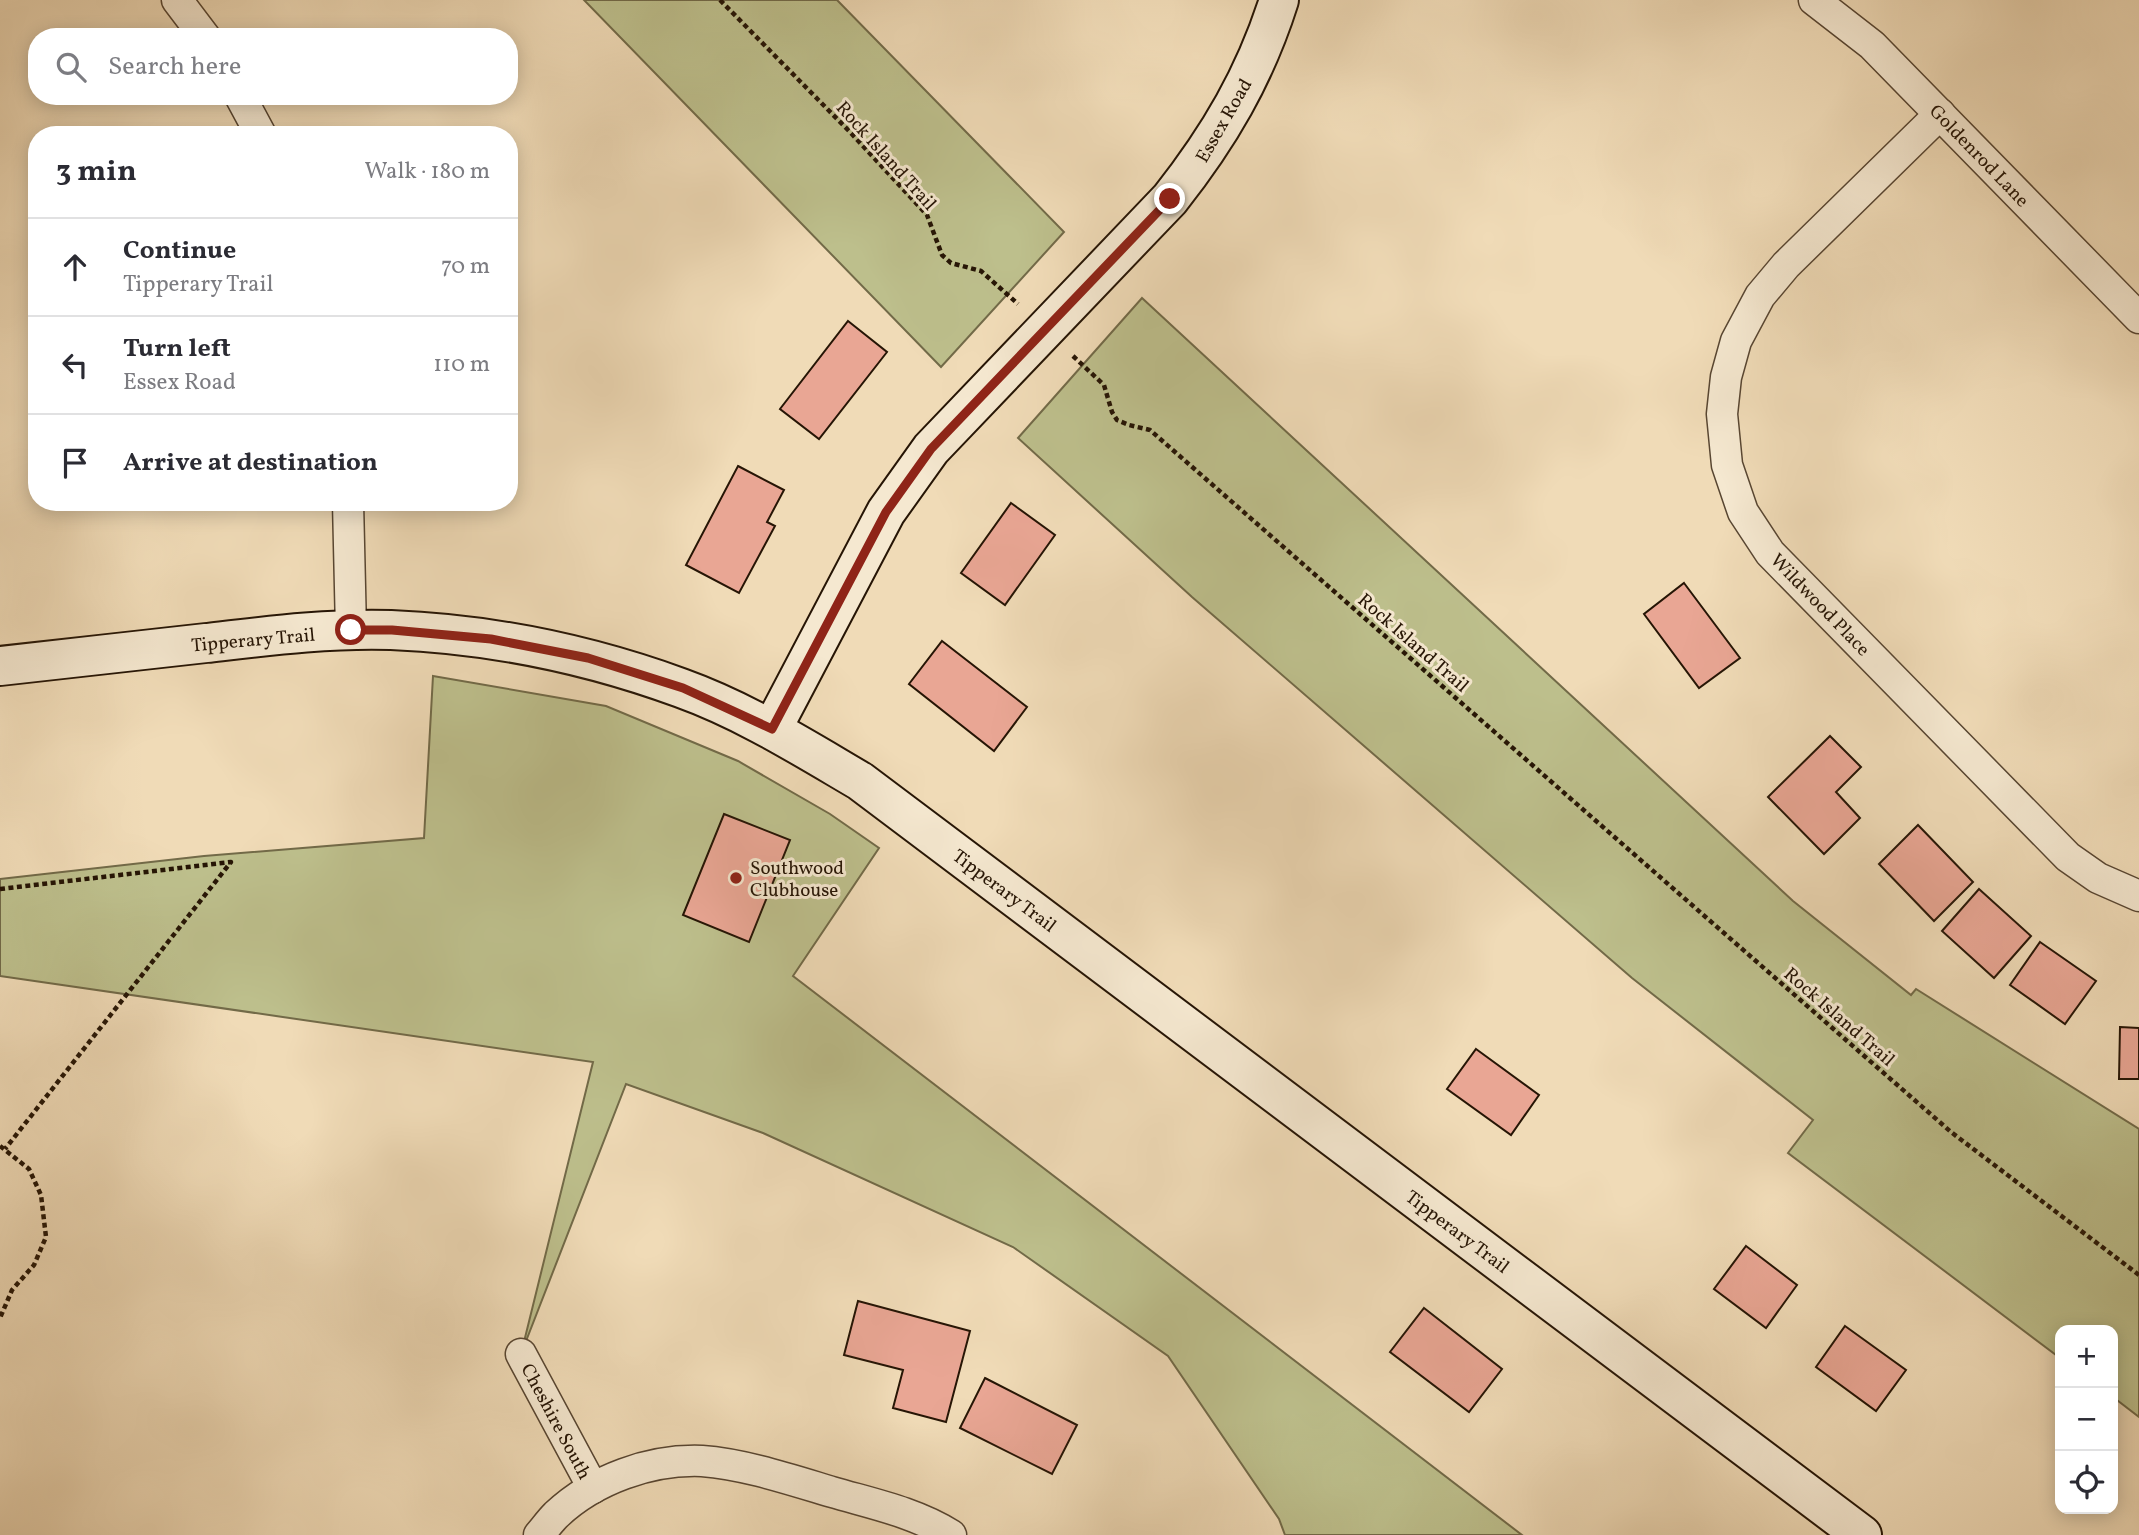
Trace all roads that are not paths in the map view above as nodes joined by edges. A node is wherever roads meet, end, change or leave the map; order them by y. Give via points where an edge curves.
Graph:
1 (177, 0) edge
2 (1279, 0) edge
3 (1814, 0) edge
4 (198, 28) edge
5 (245, 105) edge
6 (1940, 114) junction
7 (256, 126) edge
8 (2136, 308) edge
9 (348, 511) edge
10 (351, 630) junction
11 (0, 666) edge
12 (772, 729) junction
13 (2139, 896) edge
14 (521, 1354) dead end
15 (593, 1488) junction
16 (539, 1535) edge
17 (951, 1535) edge
18 (1862, 1535) edge

1 - 4 street
2 - 12 street, Essex Road via 1238,100 1200,161 1170,199 931,449 886,512
3 - 6 street, Goldenrod Lane via 1872,46
5 - 7 street
6 - 8 street, Goldenrod Lane
6 - 13 street, Wildwood Place via 1760,296 1736,341 1726,377 1722,414 1727,465 1744,512 1770,553 2068,857 2098,878
9 - 10 street
10 - 11 street, Tipperary Trail
10 - 12 street, Tipperary Trail via 491,639 588,658 683,688
12 - 18 street, Tipperary Trail via 860,781
14 - 15 street, Cheshire South
15 - 16 street, Cheshire South via 556,1514
15 - 17 street, Cheshire South via 631,1471 703,1461 916,1516

